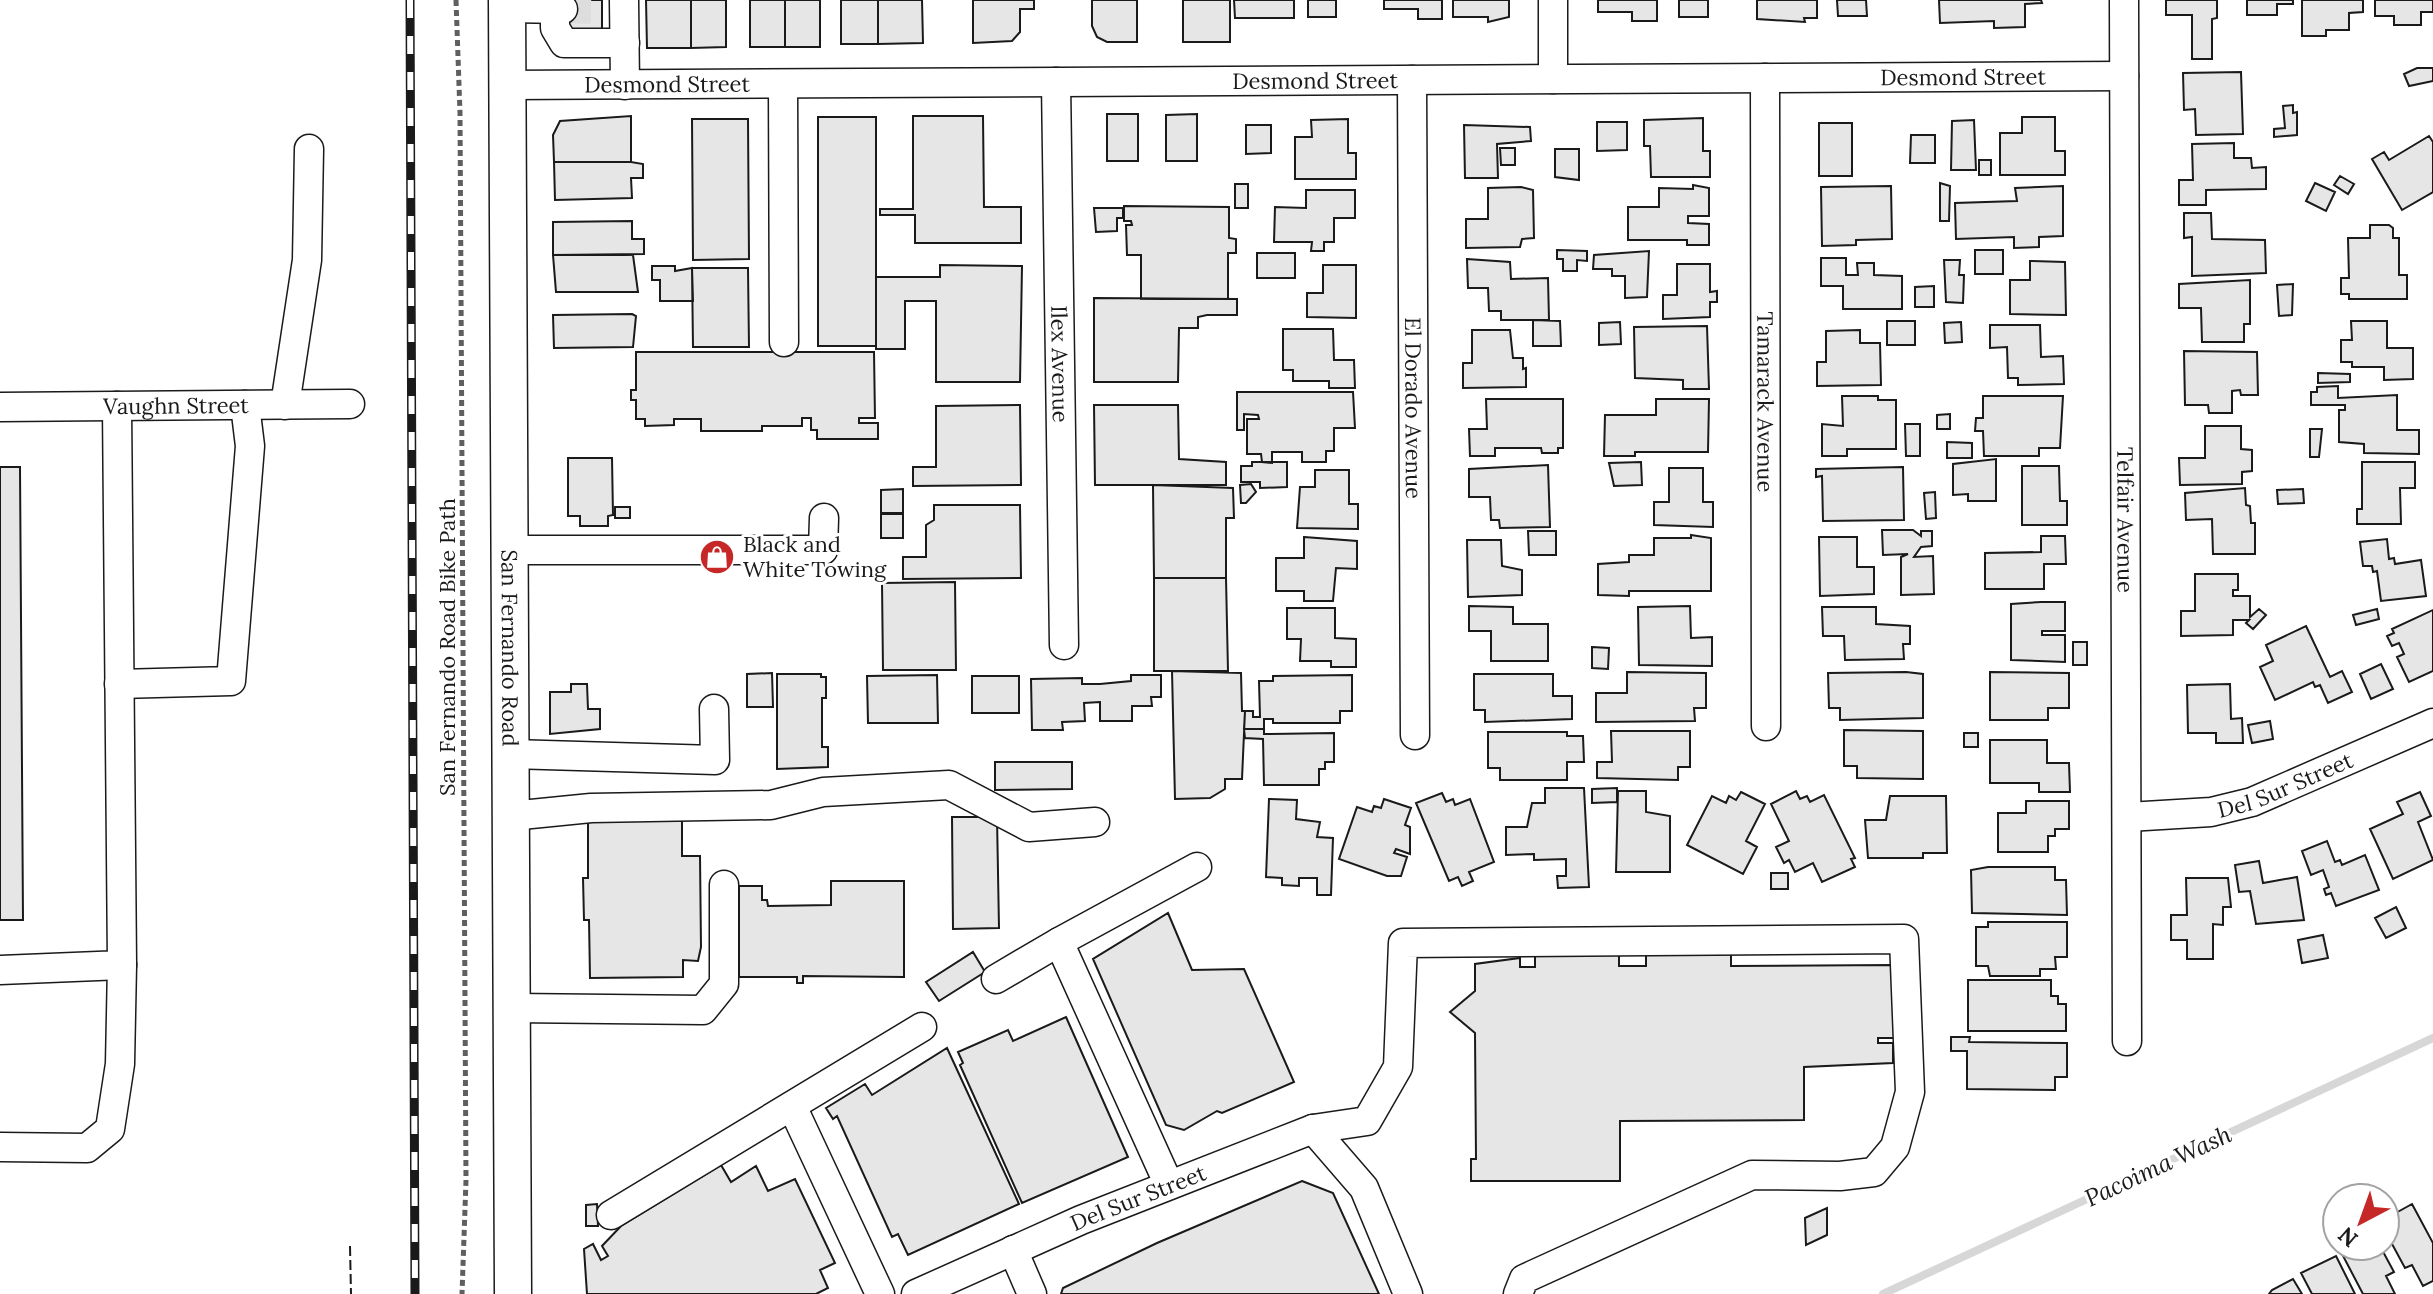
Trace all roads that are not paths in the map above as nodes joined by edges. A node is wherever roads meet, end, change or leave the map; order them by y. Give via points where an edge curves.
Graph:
1 (1553, 0) edge
2 (2124, 0) edge
3 (507, 4) edge
4 (557, 6) edge
5 (617, 7) edge
6 (625, 43) junction
7 (2124, 76) junction
8 (1765, 78) junction
9 (1553, 79) junction
10 (1412, 80) junction
11 (1056, 82) junction
12 (507, 85) junction
13 (625, 85) junction
14 (783, 85) junction
15 (309, 149) dead end
16 (784, 342) dead end
17 (350, 404) dead end
18 (245, 405) junction
19 (285, 405) junction
20 (117, 406) junction
21 (0, 407) edge
22 (824, 518) dead end
23 (510, 550) junction
24 (1064, 645) dead end
25 (119, 684) junction
26 (714, 709) dead end
27 (2433, 723) edge
28 (1766, 726) dead end
29 (1415, 735) dead end
30 (511, 754) junction
31 (511, 816) junction
32 (2128, 817) junction
33 (1095, 822) dead end
34 (1197, 867) dead end
35 (724, 885) dead end
36 (1059, 942) junction
37 (122, 965) junction
38 (0, 970) edge
39 (996, 979) dead end
40 (513, 1008) junction
41 (922, 1027) dead end
42 (2127, 1041) dead end
43 (792, 1106) junction
44 (1313, 1129) junction
45 (0, 1147) edge
46 (1169, 1185) junction
47 (611, 1215) dead end
48 (1013, 1250) junction
49 (513, 1294) edge
50 (880, 1294) edge
51 (916, 1294) edge
52 (1032, 1294) edge
53 (1408, 1294) edge
54 (1518, 1294) edge

1 - 9 street
2 - 7 street, Telfair Avenue
3 - 4 street
3 - 12 main road, San Fernando Road
4 - 6 street via 555,28 564,43
5 - 6 street
6 - 13 street
7 - 8 street, Desmond Street
7 - 32 street, Telfair Avenue
8 - 9 street, Desmond Street
8 - 28 street, Tamarack Avenue
9 - 10 street, Desmond Street
10 - 11 street, Desmond Street
10 - 29 street, El Dorado Avenue
11 - 14 street, Desmond Street
11 - 24 street, Ilex Avenue
12 - 13 street, Desmond Street
12 - 23 main road, San Fernando Road
13 - 14 street, Desmond Street
14 - 16 street
15 - 19 street via 307,260
17 - 19 street, Vaughn Street
18 - 19 street, Vaughn Street
18 - 20 street, Vaughn Street
18 - 25 street via 250,446 231,681
20 - 21 street, Vaughn Street
20 - 25 street
22 - 23 street via 823,550
23 - 30 main road, San Fernando Road
25 - 37 street
26 - 30 street via 715,760
27 - 32 street, Del Sur Street via 2252,802 2211,812
30 - 31 main road, San Fernando Road
31 - 33 street via 591,808 771,805 823,792 949,785 1029,827
31 - 40 main road, San Fernando Road
32 - 42 street, Telfair Avenue
34 - 36 street
35 - 40 street via 724,984 703,1010
36 - 39 street
36 - 46 street
37 - 38 street
37 - 45 street via 120,1064 110,1129 87,1148
40 - 49 main road, San Fernando Road
41 - 43 street
43 - 47 street
43 - 50 street
44 - 46 street, Del Sur Street
44 - 53 street via 1364,1188
44 - 54 street, Del Sur Street via 1367,1121 1398,1067 1403,943 1904,939 1910,1092 1895,1147 1874,1172 1752,1175 1524,1279
46 - 48 street, Del Sur Street
48 - 51 street, Del Sur Street
48 - 52 street

